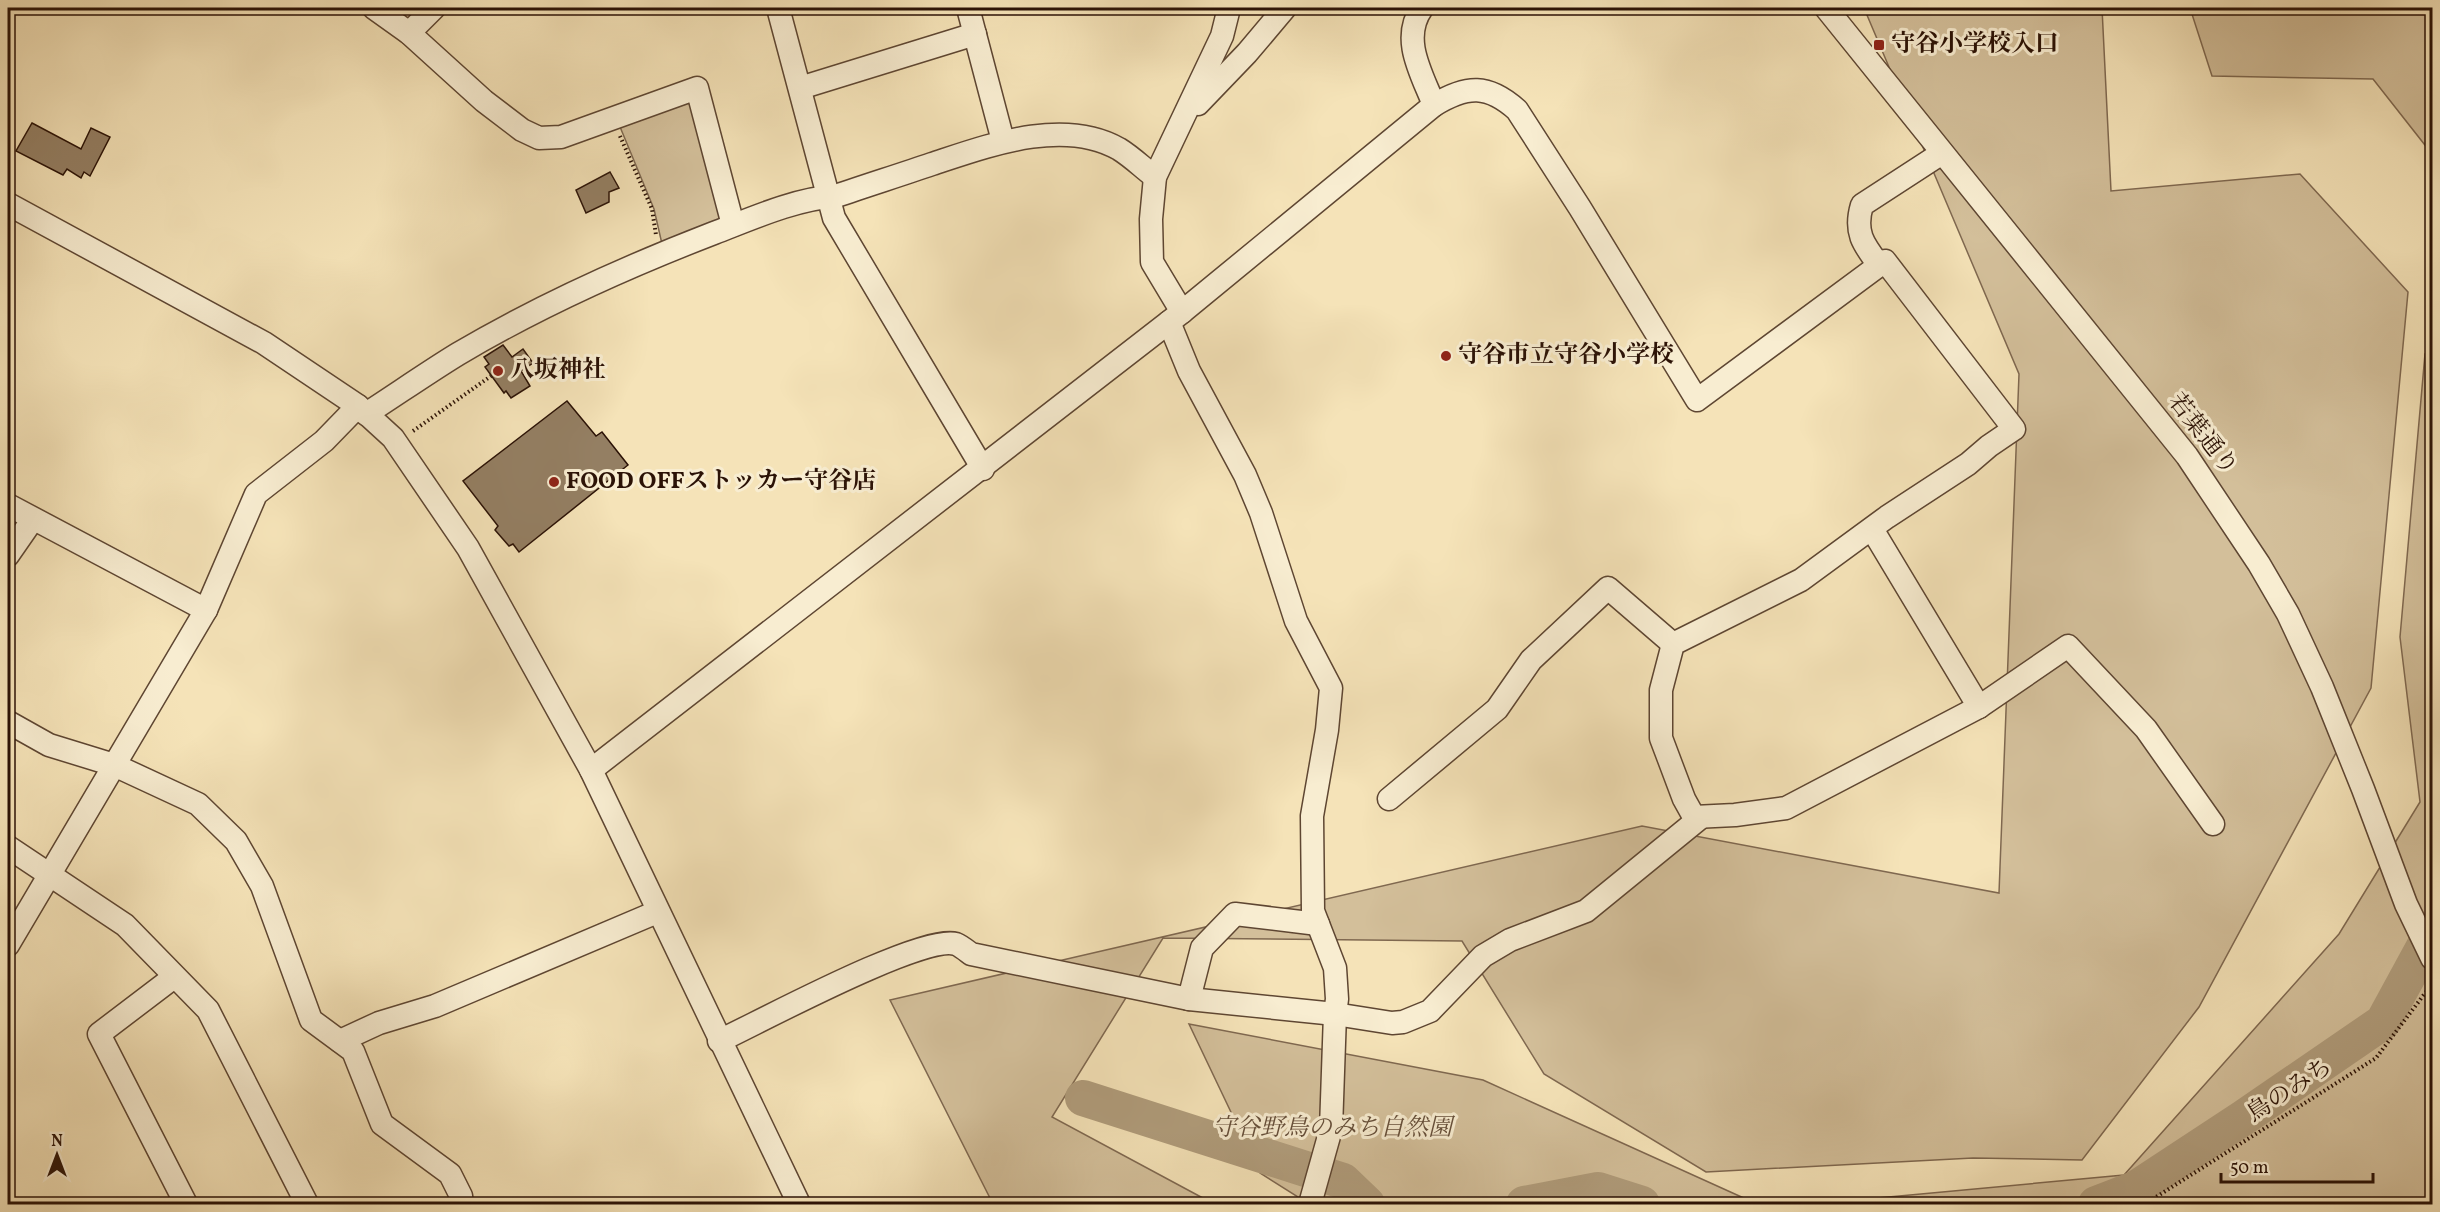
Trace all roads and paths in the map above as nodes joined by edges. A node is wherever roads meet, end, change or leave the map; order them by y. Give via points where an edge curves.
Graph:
1 (374, 8) edge
2 (434, 8) edge
3 (778, 8) edge
4 (968, 8) edge
5 (1229, 8) edge
6 (1285, 8) edge
7 (1422, 8) edge
8 (1826, 8) edge
9 (409, 33) junction
10 (975, 34) junction
11 (800, 88) junction
12 (1434, 105) junction
13 (613, 118) junction
14 (1181, 124) junction
15 (1003, 141) junction
16 (1942, 153) junction
17 (1155, 177) junction
18 (827, 196) junction
19 (8, 204) edge
20 (733, 225) junction
21 (660, 254) junction
22 (1879, 265) junction
23 (1176, 317) junction
24 (491, 376) dead end
25 (362, 410) junction
26 (396, 443) junction
27 (983, 469) junction
28 (8, 505) edge
29 (33, 519) junction
30 (1872, 529) junction
31 (8, 555) edge
32 (206, 610) junction
33 (1673, 644) junction
34 (1978, 707) junction
35 (8, 722) edge
36 (114, 765) junction
37 (591, 770) junction
38 (1389, 799) dead end
39 (1700, 818) junction
40 (2213, 824) dead end
41 (8, 847) edge
42 (49, 874) junction
43 (657, 912) junction
44 (1318, 924) junction
45 (8, 945) edge
46 (2433, 958) edge
47 (174, 977) junction
48 (2433, 984) edge
49 (1189, 999) junction
50 (1335, 1014) junction
51 (340, 1041) junction
52 (719, 1041) junction
53 (180, 1203) edge
54 (307, 1204) edge
55 (462, 1204) edge
56 (799, 1204) edge
57 (1310, 1204) edge
58 (2145, 1204) edge

1 - 9 street
2 - 9 street
3 - 11 street
4 - 10 street
5 - 14 street via 1222,36
6 - 14 street
7 - 12 street via 1411,34 1413,50
8 - 16 street, 若葉通り
9 - 13 street via 484,100 538,138 561,137
10 - 11 street
10 - 15 street
11 - 18 street
12 - 22 street via 1478,89 1503,98 1517,110 1697,400
12 - 23 street
13 - 20 street via 697,88
13 - 21 path via 652,209
14 - 17 street
15 - 17 street via 1037,136 1095,140 1118,149
15 - 18 street
16 - 22 street via 1862,205 1858,218 1862,242
16 - 46 street, 若葉通り via 2187,456 2259,564 2288,614 2322,687 2406,904
17 - 23 street via 1152,262
18 - 20 street
18 - 27 street via 834,218
19 - 25 street via 264,343
20 - 21 street
21 - 25 street via 550,305
22 - 30 street via 1885,261 2014,429
23 - 27 street
23 - 44 street via 1190,371 1245,475 1296,621 1331,688 1312,816 1313,911
24 - 26 path
25 - 26 street
25 - 32 street via 256,494
26 - 37 street via 468,548
27 - 37 street
28 - 29 street
29 - 31 street
29 - 32 street
30 - 33 street via 1801,580
30 - 34 street
32 - 36 street
33 - 38 street via 1608,588 1531,660 1497,709
33 - 39 street via 1662,690 1661,738 1684,799 1694,817
34 - 39 street via 1786,808
34 - 40 street via 2068,646 2146,729
35 - 36 street via 49,745
36 - 42 street
36 - 51 street via 198,804 236,841 262,886 311,1020
37 - 43 street
39 - 50 street via 1586,911 1510,940 1484,956 1430,1011 1392,1023
41 - 42 street
42 - 45 street
42 - 47 street via 126,925
43 - 51 street via 435,1006 379,1023
43 - 52 street
44 - 49 street via 1235,914 1202,948
44 - 50 street via 1335,968
47 - 53 street via 99,1034
47 - 54 street via 208,1010
48 - 58 path, 鳥のみち via 2376,1058
49 - 50 street
49 - 52 street via 971,954 954,944 924,947 887,960
50 - 57 street via 1331,1129
51 - 55 street via 353,1051 382,1124 450,1174
52 - 56 street

